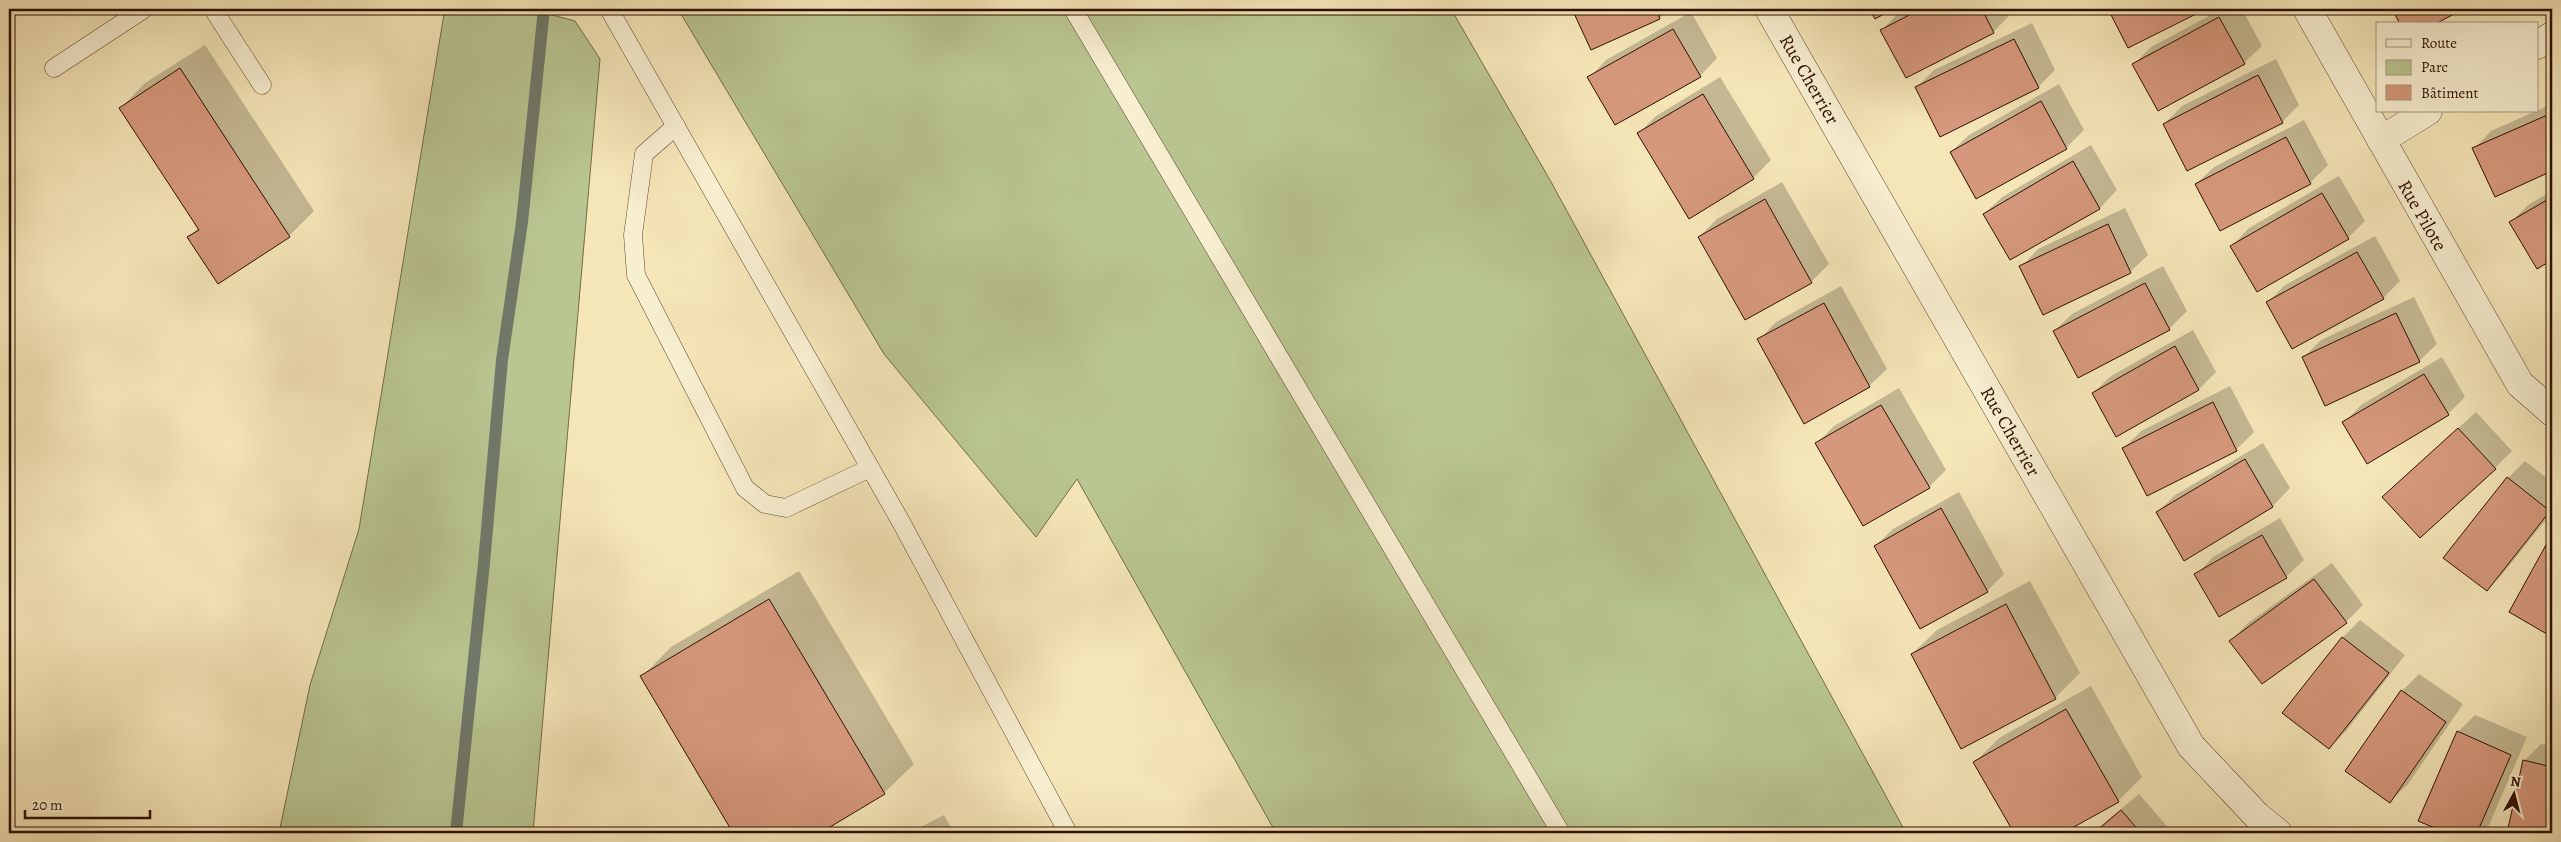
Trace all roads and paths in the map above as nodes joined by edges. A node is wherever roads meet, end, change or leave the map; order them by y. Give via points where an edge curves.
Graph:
1 (144, 9) edge
2 (213, 9) edge
3 (609, 9) edge
4 (1073, 9) edge
5 (1769, 9) edge
6 (2307, 9) edge
7 (2552, 36) edge
8 (2538, 44) edge
9 (54, 68) dead end
10 (262, 86) dead end
11 (2426, 112) edge
12 (676, 126) junction
13 (2381, 140) junction
14 (2552, 412) edge
15 (870, 468) junction
16 (1068, 833) edge
17 (1561, 833) edge
18 (2278, 833) edge

1 - 9 lane
2 - 10 lane
3 - 12 lane
4 - 17 lane
5 - 18 street, Rue Cherrier via 2191,746 2257,816
6 - 13 street, Rue Pilote
7 - 8 street
11 - 13 street
12 - 15 lane
12 - 15 lane via 644,154 633,235 636,275 745,488 765,504 786,508
13 - 14 street, Rue Pilote via 2520,384
15 - 16 lane

